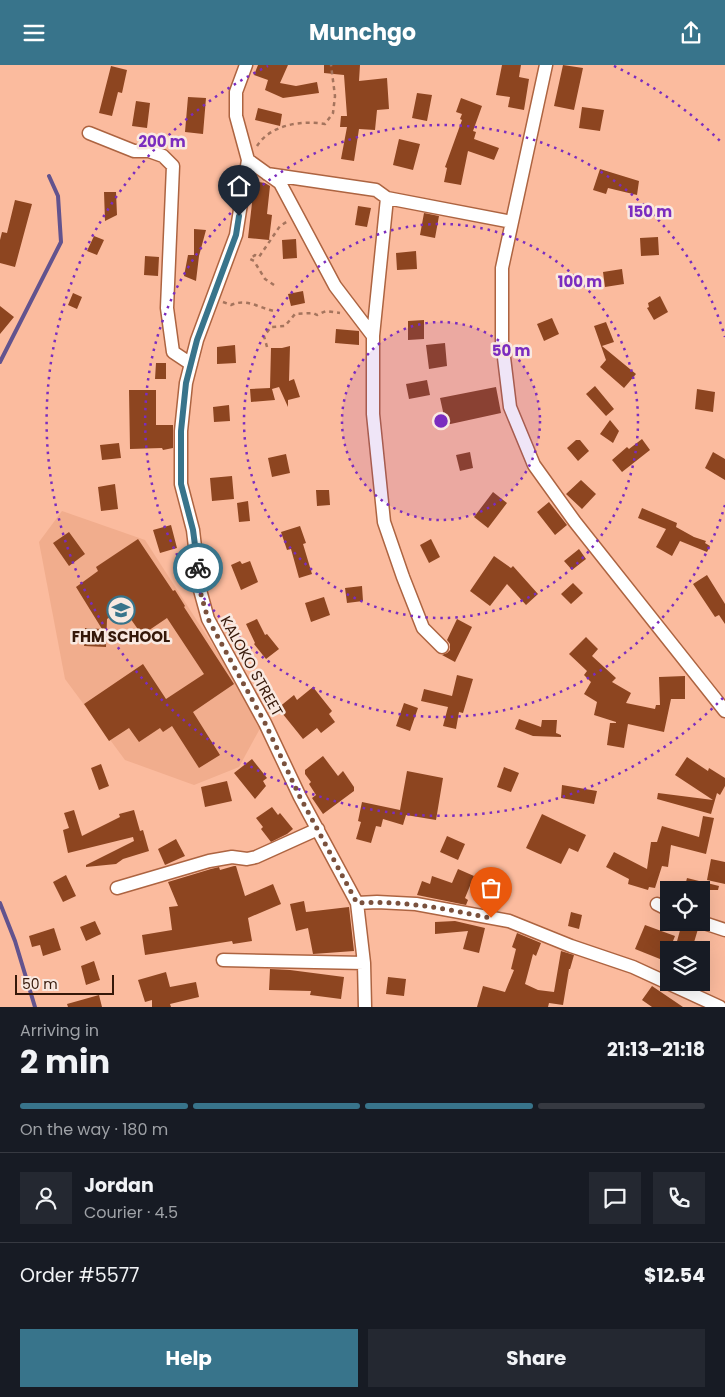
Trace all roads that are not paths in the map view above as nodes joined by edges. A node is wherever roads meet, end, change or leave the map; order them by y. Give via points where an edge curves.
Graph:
1 (246, 65) edge
2 (546, 65) edge
3 (89, 133) dead end
4 (248, 160) junction
5 (267, 174) junction
6 (387, 198) junction
7 (512, 222) junction
8 (373, 336) junction
9 (191, 364) junction
10 (442, 647) dead end
11 (725, 711) edge
12 (318, 829) junction
13 (117, 888) dead end
14 (357, 903) junction
15 (657, 904) dead end
16 (660, 906) edge
17 (710, 925) edge
18 (725, 930) edge
19 (223, 960) dead end
20 (364, 963) junction
21 (365, 1007) edge
22 (720, 1007) edge

1 - 4 street, KALOKO STREET via 236,92 236,116
2 - 7 street
3 - 9 street via 134,151 149,151 163,156 173,166 166,308 173,352
4 - 5 street
4 - 9 street, KALOKO STREET via 236,235
5 - 6 street via 376,190
5 - 8 street via 280,183 335,287
6 - 7 street
6 - 8 street
7 - 11 street via 502,268 502,341 510,407 534,465 575,522
8 - 10 street via 373,414 384,522 423,627
9 - 12 street, KALOKO STREET via 181,431 181,484 193,530 200,591 208,619
12 - 13 street via 256,857 209,861
12 - 14 street, KALOKO STREET
14 - 20 street, KALOKO STREET
14 - 22 street via 416,904 509,921 632,967
15 - 16 street
17 - 18 street
19 - 20 street
20 - 21 street, KALOKO STREET

